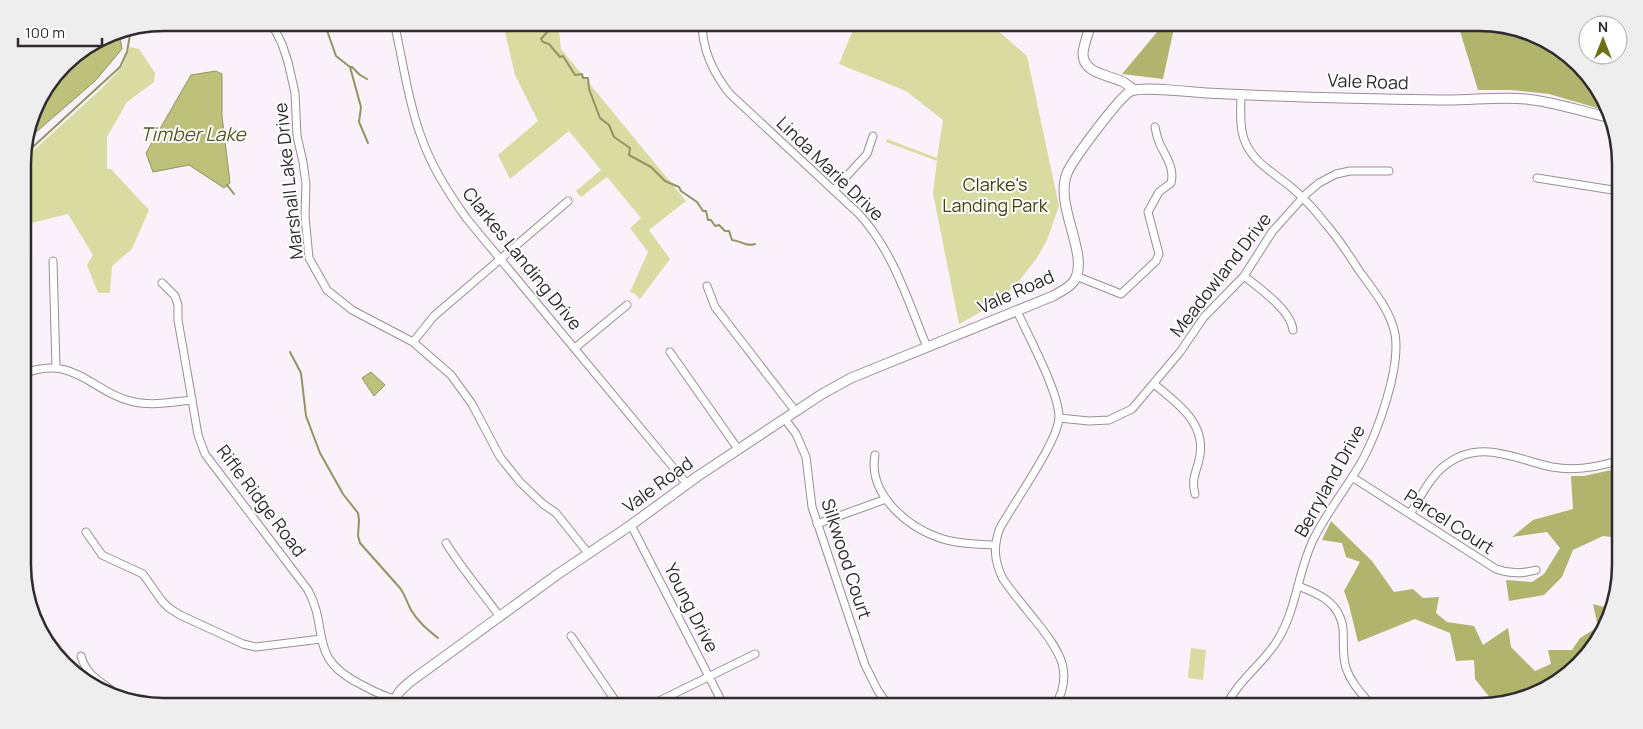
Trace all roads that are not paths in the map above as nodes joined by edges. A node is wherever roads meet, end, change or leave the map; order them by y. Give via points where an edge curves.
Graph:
1 (1088, 31) edge
2 (275, 32) edge
3 (396, 32) edge
4 (703, 32) edge
5 (1134, 90) junction
6 (1242, 94) junction
7 (1603, 116) edge
8 (1155, 127) dead end
9 (874, 136) dead end
10 (1389, 171) dead end
11 (1537, 178) dead end
12 (834, 190) junction
13 (1612, 190) edge
14 (1303, 198) junction
15 (568, 200) dead end
16 (501, 258) junction
17 (53, 261) dead end
18 (1076, 276) junction
19 (1244, 276) junction
20 (162, 283) dead end
21 (707, 286) dead end
22 (627, 305) dead end
23 (1017, 311) junction
24 (1293, 330) dead end
25 (413, 342) junction
26 (927, 346) junction
27 (575, 348) junction
28 (670, 352) dead end
29 (56, 368) junction
30 (31, 371) edge
31 (1154, 384) junction
32 (192, 400) junction
33 (796, 412) junction
34 (1059, 418) junction
35 (785, 419) junction
36 (738, 449) junction
37 (875, 455) dead end
38 (1612, 462) edge
39 (1352, 477) junction
40 (687, 484) junction
41 (1195, 494) dead end
42 (886, 499) junction
43 (1410, 514) junction
44 (817, 524) junction
45 (630, 525) junction
46 (86, 532) dead end
47 (446, 543) dead end
48 (994, 546) junction
49 (588, 553) junction
50 (1536, 570) dead end
51 (1298, 586) junction
52 (500, 617) junction
53 (571, 636) dead end
54 (321, 639) junction
55 (755, 654) dead end
56 (81, 656) dead end
57 (90, 675) edge
58 (709, 676) junction
59 (883, 697) edge
60 (1058, 697) edge
61 (1232, 697) edge
62 (1364, 697) edge
63 (387, 698) edge
64 (397, 698) edge
65 (613, 698) edge
66 (666, 698) edge
67 (720, 698) edge

1 - 5 main road via 1083,50 1086,64
2 - 25 street, Marshall Lake Drive via 288,62 295,93 296,136 306,184 309,258 327,290 352,310
3 - 16 street, Clarkes Landing Drive via 413,109 431,161 450,194
4 - 12 street, Linda Marie Drive via 706,50 721,83
5 - 6 main road, Vale Road
5 - 18 main road, Vale Road via 1120,100 1074,161 1065,180 1065,204 1077,257
6 - 7 main road, Vale Road via 1441,100 1516,98
6 - 14 street, Berryland Drive via 1242,132 1249,149 1260,163
8 - 18 street via 1169,159 1172,179 1159,192 1148,212 1159,254 1156,261 1121,294
9 - 12 street via 867,154
10 - 14 street, Meadowland Drive via 1336,174
11 - 13 street
12 - 26 street, Linda Marie Drive via 868,223 883,245
14 - 19 street, Meadowland Drive via 1272,232
14 - 39 street, Berryland Drive via 1332,231 1383,304 1395,336 1391,380 1380,417
15 - 16 street
16 - 25 street via 434,316
16 - 27 street, Clarkes Landing Drive
17 - 29 street
18 - 23 main road, Vale Road via 1062,292
19 - 24 street via 1285,312 1293,323
19 - 31 street, Meadowland Drive via 1204,317
20 - 32 street, Rifle Ridge Road via 175,296 178,305
21 - 33 street via 715,307
22 - 27 street
23 - 26 main road, Vale Road
23 - 34 street via 1054,394
25 - 49 street, Marshall Lake Drive via 451,375 472,404 500,457 520,482 556,513
26 - 33 main road, Vale Road via 851,378
27 - 40 street, Clarkes Landing Drive
28 - 36 street
29 - 30 street
29 - 32 street via 72,372 134,402 160,404
31 - 34 street, Meadowland Drive via 1132,409 1117,417 1101,420
31 - 41 street via 1184,408 1197,428 1200,451 1192,481
32 - 54 street, Rifle Ridge Road via 205,454 308,590
33 - 35 main road, Vale Road
34 - 48 street via 1051,442 1005,519
35 - 36 main road, Vale Road
35 - 44 street, Silkwood Court via 806,457
36 - 40 main road, Vale Road
37 - 42 street via 875,475
38 - 43 street via 1591,467 1561,468 1503,453 1465,455 1435,475
39 - 43 street, Parcel Court
39 - 51 street, Berryland Drive via 1313,541
40 - 45 main road, Vale Road
42 - 44 street
42 - 48 street via 913,525 938,538
43 - 50 street, Parcel Court via 1496,569 1520,574
44 - 59 street, Silkwood Court via 865,665
45 - 49 main road, Vale Road
45 - 58 street, Young Drive
46 - 54 street via 102,555 143,574 162,601 180,615 243,644 256,647
47 - 52 street
48 - 60 street via 1003,579 1060,655 1064,681
49 - 52 main road, Vale Road
51 - 61 street, Berryland Drive via 1289,618 1275,644
51 - 62 street via 1322,596 1335,607 1343,629 1347,670
52 - 64 main road, Vale Road via 411,681 398,692
53 - 65 street
54 - 63 street, Rifle Ridge Road via 328,658 338,670
55 - 58 street
56 - 57 street
58 - 66 street
58 - 67 street, Young Drive

